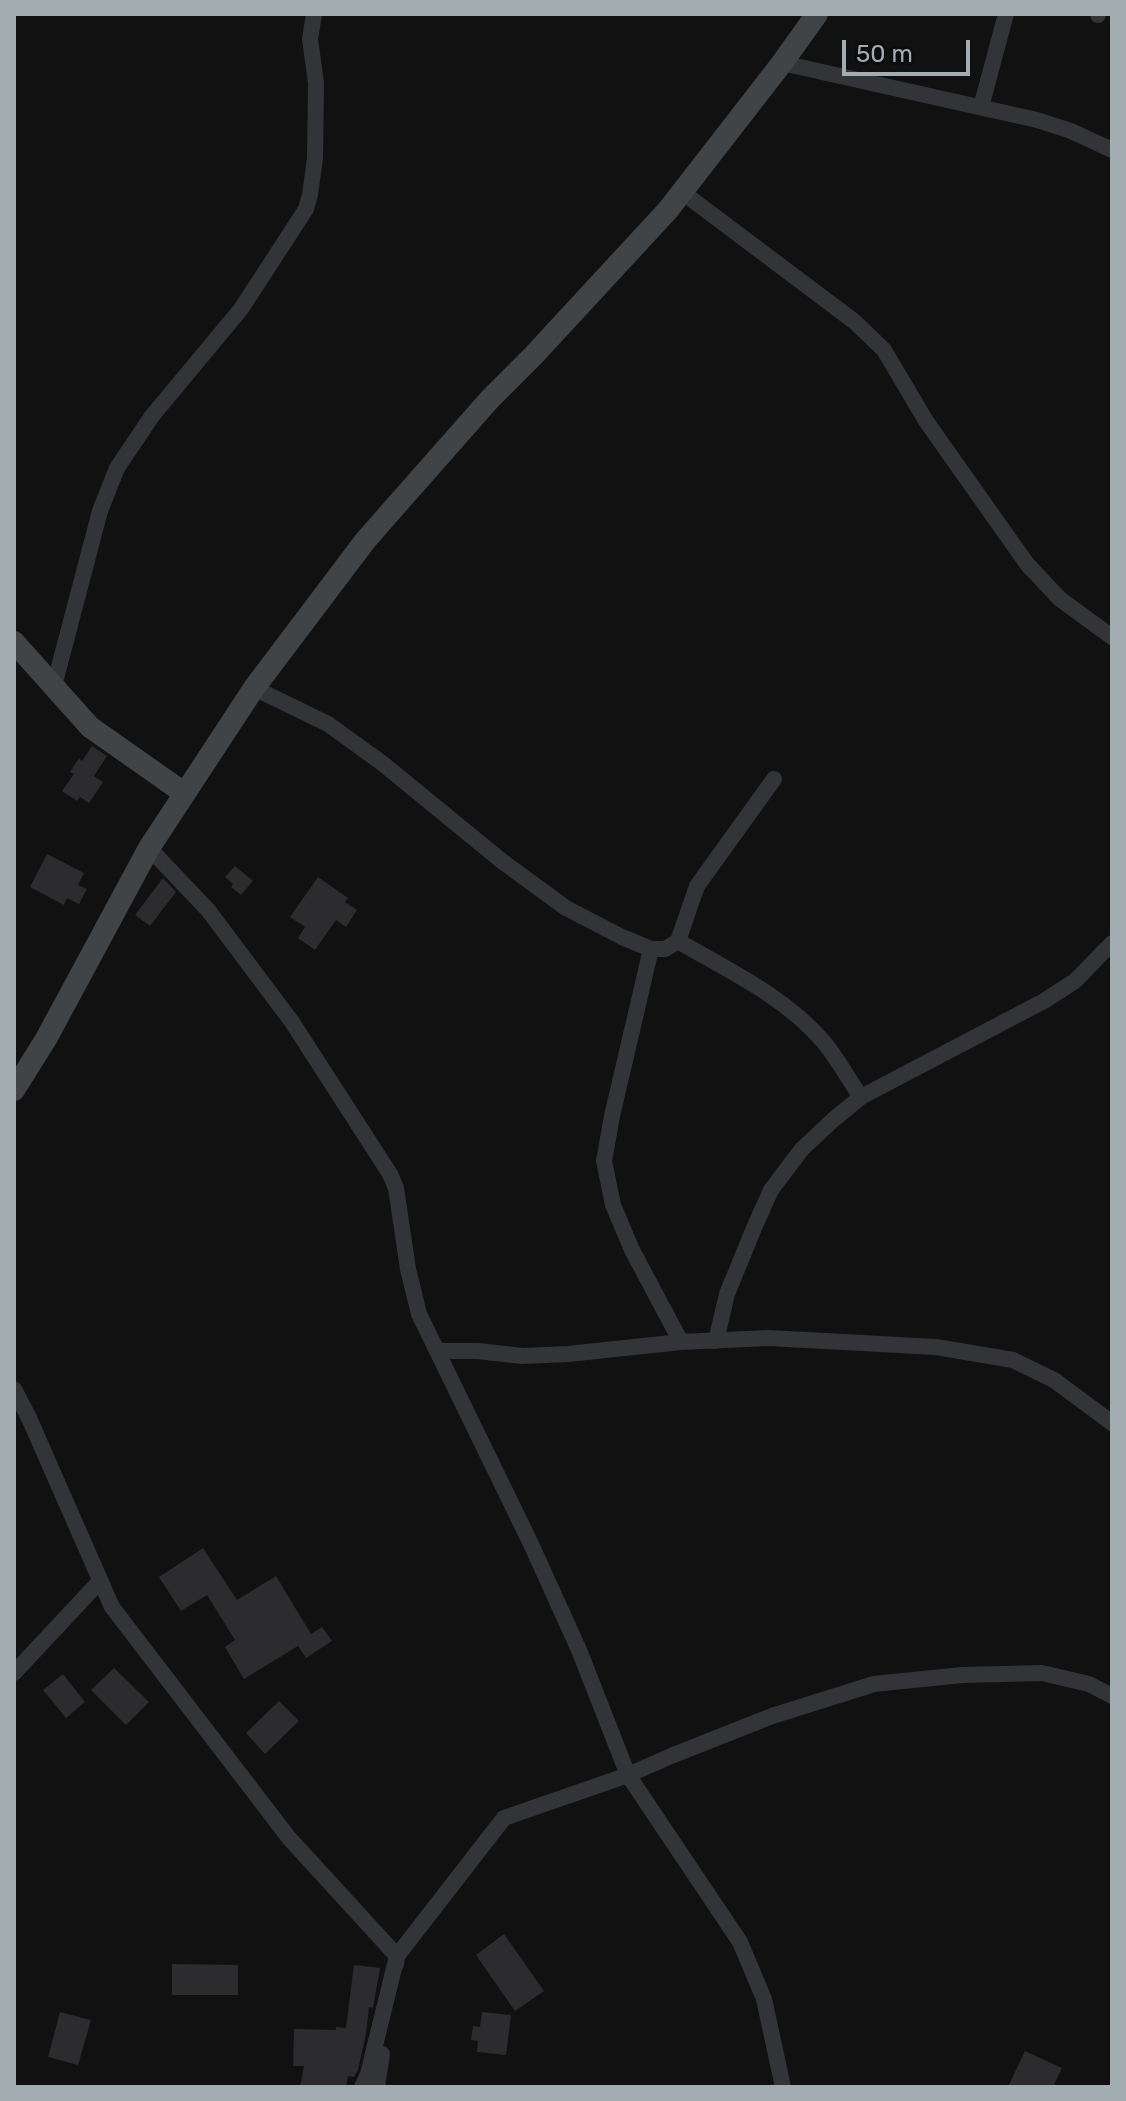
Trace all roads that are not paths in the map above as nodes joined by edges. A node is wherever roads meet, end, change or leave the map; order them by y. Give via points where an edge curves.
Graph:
1 (314, 14) edge
2 (817, 14) edge
3 (1006, 14) edge
4 (782, 63) junction
5 (981, 107) junction
6 (1112, 150) edge
7 (682, 192) junction
8 (1112, 637) edge
9 (14, 642) edge
10 (54, 686) junction
11 (254, 688) junction
12 (774, 779) dead end
13 (184, 793) junction
14 (149, 848) junction
15 (678, 941) junction
16 (1112, 943) edge
17 (651, 949) junction
18 (14, 1090) edge
19 (861, 1097) junction
20 (716, 1341) junction
21 (681, 1342) junction
22 (437, 1351) junction
23 (14, 1389) edge
24 (1112, 1423) edge
25 (100, 1581) junction
26 (14, 1673) edge
27 (1112, 1696) edge
28 (628, 1775) junction
29 (397, 1956) junction
30 (362, 2087) edge
31 (377, 2087) edge
32 (783, 2087) edge

1 - 10 street via 310,39 316,83 315,158 306,209 241,309 152,416 117,468 100,511
2 - 4 street
3 - 5 street
4 - 5 street
4 - 7 street
5 - 6 street via 1071,131
7 - 8 street via 832,304 884,350 926,421 1027,564 1060,599
7 - 11 street via 365,541
9 - 10 street
10 - 13 street via 90,727
11 - 13 street
11 - 17 street via 328,724 566,908
12 - 15 street via 697,886
13 - 14 street
14 - 18 street
14 - 22 street via 208,910 292,1022 390,1174 419,1314
15 - 17 street
15 - 19 street via 792,1010 823,1041
16 - 19 street via 1075,981 1044,1001
17 - 21 street via 604,1161 613,1205 632,1250
19 - 20 street via 802,1149 771,1190 734,1272
20 - 21 street
20 - 24 street via 769,1338 936,1347 1013,1360 1054,1380
21 - 22 street via 553,1355
22 - 28 street via 579,1650
23 - 25 street
25 - 26 street
25 - 29 street via 112,1607 289,1838
27 - 28 street via 1089,1684 1042,1673 874,1684 772,1716
28 - 29 street via 504,1818
28 - 32 street via 740,1942 764,1999
29 - 30 street
29 - 31 street

